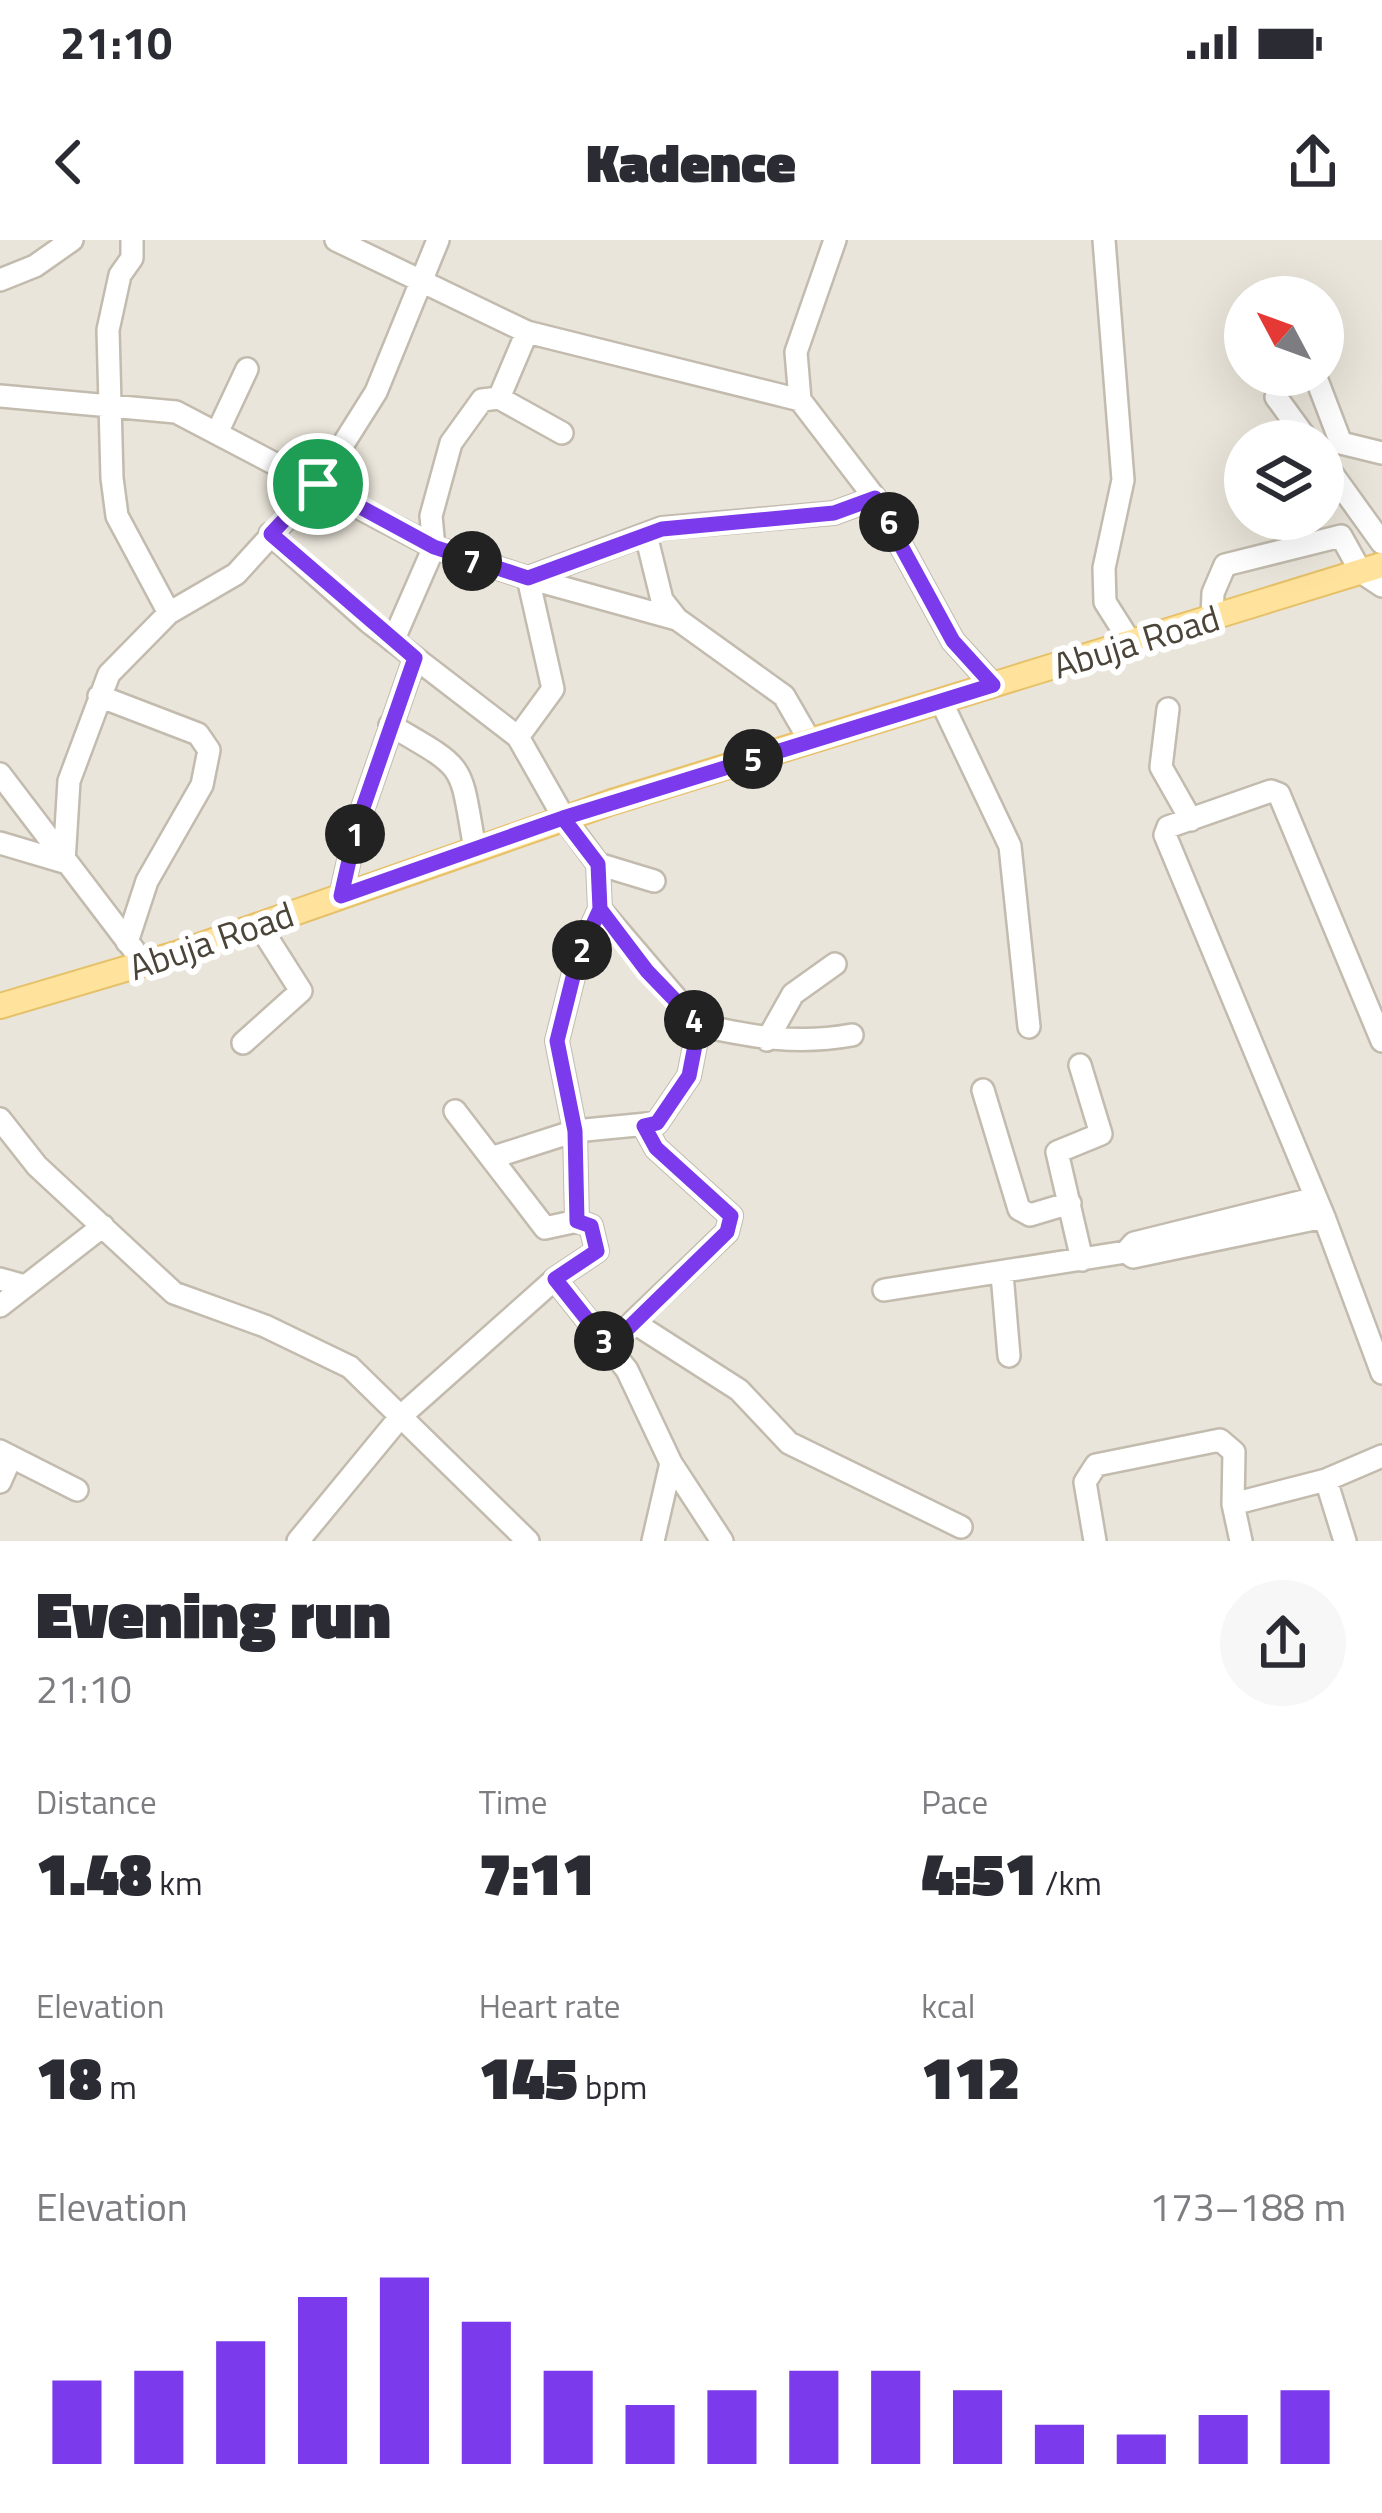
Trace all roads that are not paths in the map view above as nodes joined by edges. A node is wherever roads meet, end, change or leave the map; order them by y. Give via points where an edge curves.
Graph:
1 (72, 240) edge
2 (132, 240) edge
3 (336, 240) edge
4 (438, 240) edge
5 (835, 240) edge
6 (1104, 240) edge
7 (0, 280) edge
8 (423, 282) junction
9 (526, 332) junction
10 (247, 368) dead end
11 (0, 396) edge
12 (1323, 396) edge
13 (1276, 397) dead end
14 (499, 398) junction
15 (800, 400) junction
16 (113, 404) junction
17 (1293, 420) edge
18 (217, 433) junction
19 (562, 433) dead end
20 (1382, 453) edge
21 (318, 484) junction
22 (1344, 490) edge
23 (875, 498) junction
24 (271, 534) junction
25 (646, 535) junction
26 (1382, 543) edge
27 (434, 547) junction
28 (1375, 574) edge
29 (528, 578) junction
30 (169, 613) junction
31 (1212, 618) junction
32 (677, 619) junction
33 (1129, 640) junction
34 (393, 641) junction
35 (415, 658) junction
36 (993, 685) junction
37 (99, 696) junction
38 (940, 700) junction
39 (1168, 709) dead end
40 (390, 725) junction
41 (518, 737) junction
42 (810, 741) junction
43 (0, 774) edge
44 (563, 818) junction
45 (1191, 820) junction
46 (0, 843) edge
47 (475, 849) junction
48 (64, 862) junction
49 (598, 864) junction
50 (653, 881) dead end
51 (341, 896) junction
52 (600, 909) junction
53 (259, 925) junction
54 (128, 942) junction
55 (145, 964) junction
56 (835, 964) dead end
57 (0, 1006) edge
58 (1376, 1009) edge
59 (699, 1025) junction
60 (1029, 1027) dead end
61 (852, 1035) dead end
62 (767, 1040) junction
63 (1382, 1041) edge
64 (243, 1043) dead end
65 (1080, 1066) dead end
66 (982, 1090) dead end
67 (454, 1111) dead end
68 (0, 1119) edge
69 (644, 1126) junction
70 (575, 1131) junction
71 (491, 1158) junction
72 (1070, 1203) junction
73 (1320, 1208) junction
74 (577, 1221) junction
75 (103, 1226) junction
76 (1082, 1260) junction
77 (1002, 1274) junction
78 (0, 1279) edge
79 (555, 1279) junction
80 (25, 1286) junction
81 (884, 1290) dead end
82 (0, 1306) edge
83 (633, 1322) junction
84 (609, 1347) junction
85 (1009, 1356) dead end
86 (1382, 1373) edge
87 (401, 1416) junction
88 (6, 1454) edge
89 (1382, 1456) edge
90 (671, 1463) junction
91 (1326, 1480) junction
92 (0, 1482) edge
93 (77, 1490) dead end
94 (1233, 1504) junction
95 (961, 1527) dead end
96 (298, 1541) edge
97 (528, 1541) edge
98 (653, 1541) edge
99 (722, 1541) edge
100 (1095, 1541) edge
101 (1241, 1541) edge
102 (1345, 1541) edge

1 - 7 street
2 - 16 street via 109,330 106,389
3 - 8 street
4 - 8 street
5 - 15 street via 796,352
6 - 33 street via 1123,480 1105,602
8 - 9 street
8 - 21 street via 376,392
9 - 14 street
9 - 15 street
10 - 18 street
11 - 16 street
12 - 20 street via 1341,443
13 - 17 street
14 - 19 street
14 - 27 street via 482,400 451,443 431,516
15 - 23 street
16 - 18 street via 176,412
16 - 30 street via 117,516
18 - 21 street
21 - 24 street
21 - 27 street
22 - 26 street
23 - 25 street via 834,513 712,521
23 - 36 street via 953,641
24 - 30 street via 236,574
24 - 34 street
25 - 29 street
25 - 32 street via 662,600
27 - 29 street
27 - 34 street
28 - 31 main road, Abuja Road
28 - 31 street via 1341,536 1225,565
29 - 32 street
29 - 41 street via 554,688
30 - 37 street via 109,674
31 - 33 main road, Abuja Road
32 - 42 street via 784,696
33 - 36 main road, Abuja Road
34 - 35 street
35 - 40 street
35 - 41 street
36 - 38 main road, Abuja Road
37 - 48 street via 69,781
37 - 54 street via 198,734 209,750 202,785 147,881
38 - 42 main road, Abuja Road
38 - 60 street via 1010,846
39 - 45 street via 1161,767
40 - 47 street via 465,778
40 - 51 street
41 - 44 street
42 - 44 main road, Abuja Road
43 - 48 street
44 - 47 main road, Abuja Road
44 - 49 street
45 - 58 street via 1279,794
45 - 73 street via 1168,827 1165,836
46 - 48 street
47 - 51 main road, Abuja Road
48 - 54 street
49 - 50 street
49 - 52 street
51 - 53 main road, Abuja Road
52 - 59 street
52 - 70 street via 578,957 557,1041
53 - 55 main road, Abuja Road
53 - 64 street via 301,991
54 - 55 street
55 - 57 main road, Abuja Road
56 - 62 street via 793,994
58 - 63 street
59 - 62 street
59 - 69 street via 689,1076 657,1123
61 - 62 street
65 - 72 street via 1101,1134 1057,1152
66 - 72 street via 1019,1209 1030,1215
67 - 71 street
68 - 75 street
69 - 70 street
69 - 83 street via 656,1148 731,1216 727,1232
70 - 71 street
70 - 74 street
71 - 74 street via 545,1228
72 - 76 street
73 - 76 street
73 - 86 street
74 - 79 street via 591,1226 597,1251
75 - 80 street
75 - 87 street via 174,1293 340,1361
76 - 77 street
77 - 81 street
77 - 85 street
78 - 80 street
79 - 84 street
79 - 87 street
80 - 82 street
83 - 84 street
83 - 95 street via 759,1406 789,1443
84 - 90 street
87 - 96 street
87 - 97 street
88 - 92 street
88 - 93 street
89 - 91 street
90 - 98 street
90 - 99 street
91 - 94 street
91 - 102 street
94 - 100 street via 1234,1452 1220,1440 1096,1465 1085,1482
94 - 101 street

